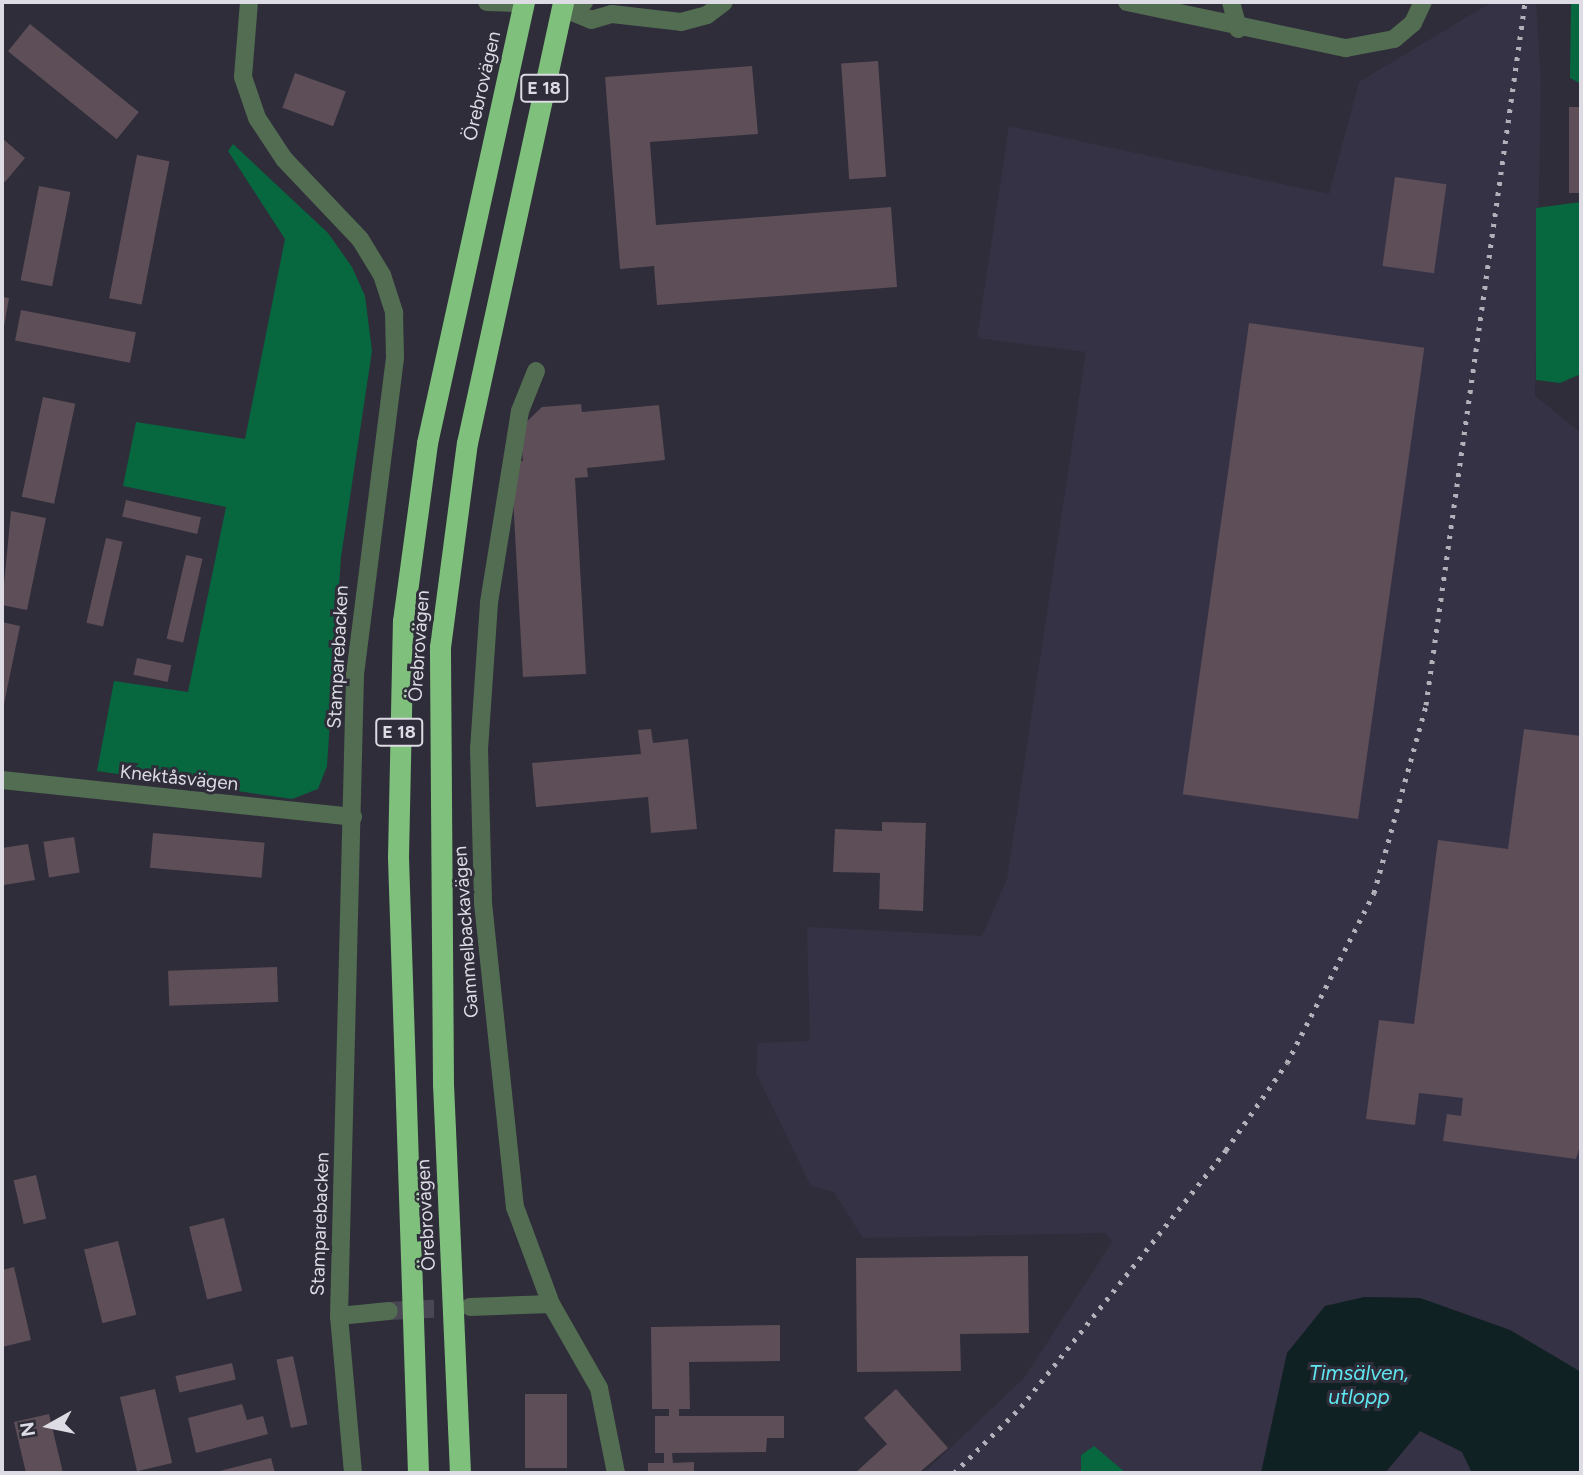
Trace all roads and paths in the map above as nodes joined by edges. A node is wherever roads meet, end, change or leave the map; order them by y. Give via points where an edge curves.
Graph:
1 (249, 2) edge
2 (487, 2) edge
3 (523, 2) edge
4 (584, 2) edge
5 (595, 2) edge
6 (724, 2) edge
7 (1127, 2) edge
8 (1231, 2) edge
9 (1423, 2) edge
10 (562, 5) edge
11 (612, 14) junction
12 (1238, 29) junction
13 (536, 371) dead end
14 (2, 780) edge
15 (353, 817) junction
16 (551, 1304) junction
17 (470, 1307) tunnel mouth
18 (388, 1311) tunnel mouth
19 (339, 1316) junction
20 (353, 1473) edge
21 (418, 1473) edge
22 (460, 1473) edge
23 (616, 1473) edge

1 - 15 street, Stamparebacken via 243,77 257,118 284,159 360,239 382,275 394,313 395,358 355,675
2 - 3 street
3 - 10 highway
3 - 21 highway, Örebrovägen / E 18 via 427,443 403,621 398,857
4 - 10 street
5 - 11 street
6 - 11 street via 681,22
7 - 12 street
8 - 12 street
9 - 12 street via 1413,23 1375,46 1346,48
10 - 11 street via 592,20
10 - 22 highway, Örebrovägen / E 18 via 467,443 440,646 443,1085
13 - 16 street, Gammelbackavägen via 520,411 489,603 479,822 508,1164 527,1248
14 - 15 street, Knektåsvägen
15 - 19 street, Stamparebacken
16 - 17 street
16 - 23 street, Gammelbackavägen via 599,1388
18 - 19 street, Stamparebacken
19 - 20 street

